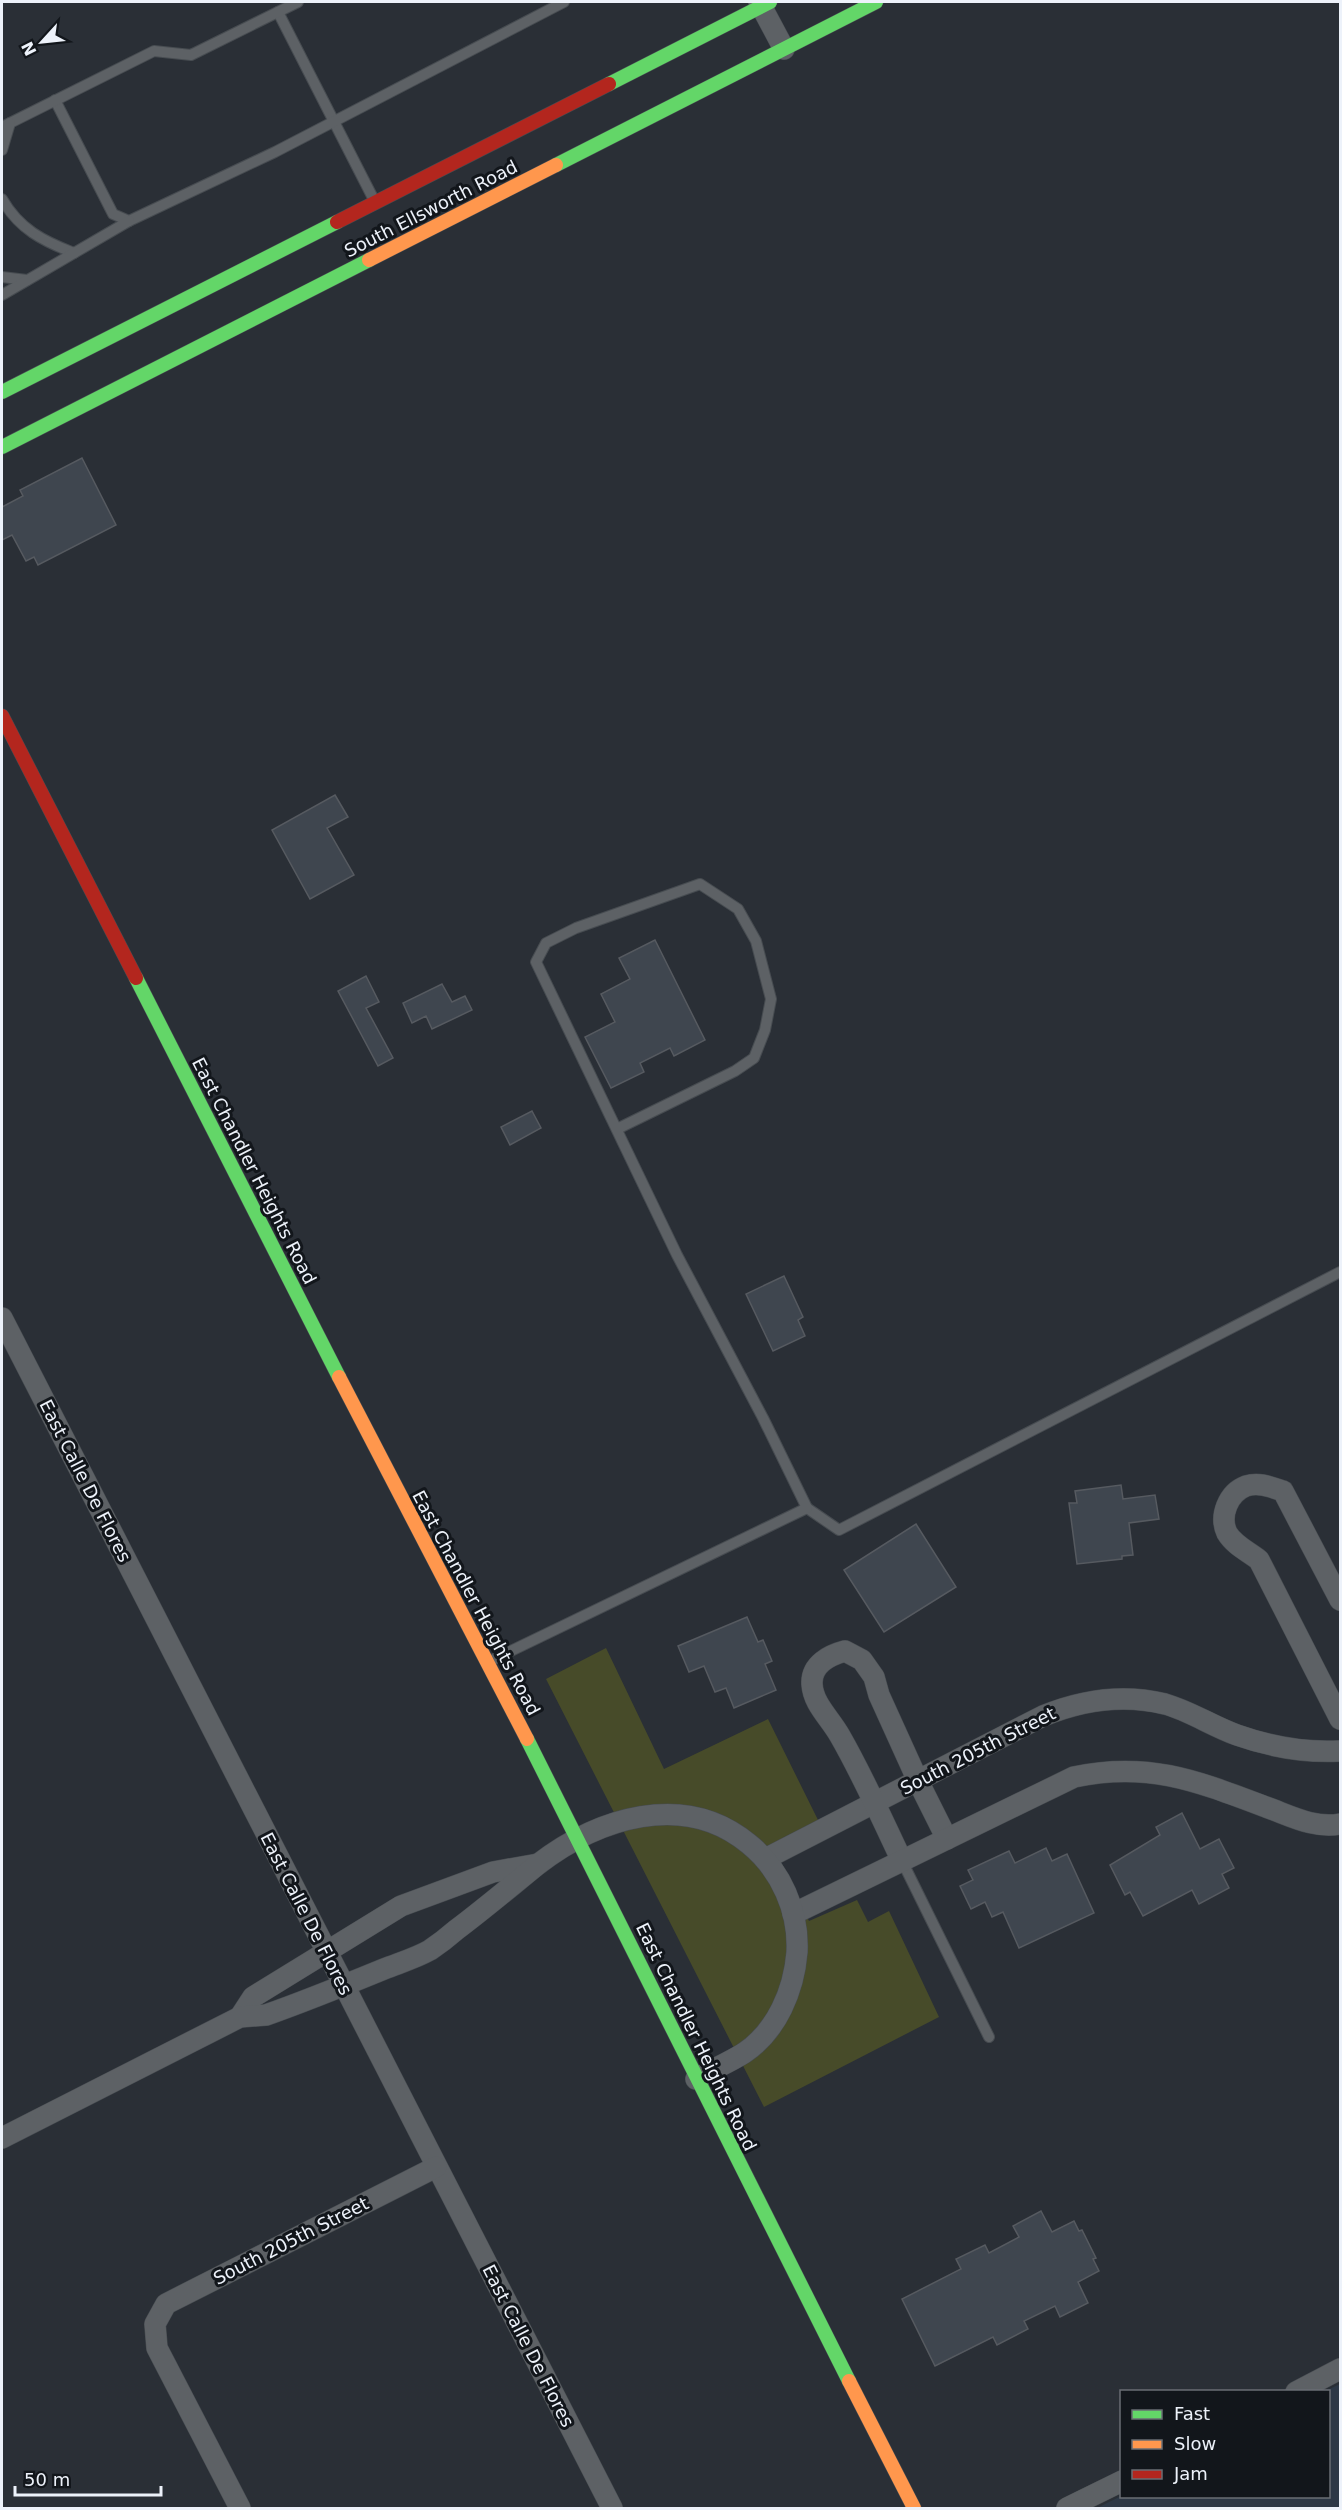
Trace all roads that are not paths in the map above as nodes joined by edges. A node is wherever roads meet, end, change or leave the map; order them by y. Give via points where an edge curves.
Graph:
1 (298, 2) edge
2 (564, 2) edge
3 (876, 2) edge
4 (763, 3) edge
5 (278, 12) junction
6 (784, 49) junction
7 (55, 100) junction
8 (335, 121) junction
9 (6, 125) edge
10 (2, 150) edge
11 (2, 199) edge
12 (376, 202) junction
13 (129, 221) junction
14 (74, 253) junction
15 (2, 277) edge
16 (27, 280) junction
17 (2, 295) edge
18 (2, 392) edge
19 (2, 447) edge
20 (2, 716) edge
21 (617, 1129) junction
22 (1341, 1272) edge
23 (2, 1318) edge
24 (807, 1508) junction
25 (1341, 1600) edge
26 (488, 1663) junction
27 (1341, 1719) edge
28 (1341, 1751) edge
29 (918, 1781) junction
30 (874, 1804) junction
31 (1341, 1824) edge
32 (578, 1838) junction
33 (947, 1839) junction
34 (765, 1860) junction
35 (902, 1861) junction
36 (538, 1864) junction
37 (793, 1914) junction
38 (326, 1953) junction
39 (343, 1986) junction
40 (240, 2017) junction
41 (989, 2037) dead end
42 (696, 2079) junction
43 (2, 2138) edge
44 (436, 2167) junction
45 (1341, 2369) edge
46 (1298, 2390) edge
47 (1120, 2482) edge
48 (240, 2508) edge
49 (612, 2508) edge
50 (914, 2508) edge
51 (1067, 2508) edge

1 - 5 lane
2 - 8 lane
3 - 6 main road, South Ellsworth Road
4 - 6 street
4 - 12 main road, South Ellsworth Road
5 - 7 lane via 191,55 154,51
5 - 8 lane
6 - 19 main road, South Ellsworth Road
7 - 9 lane
7 - 13 lane via 113,214
8 - 12 lane
8 - 13 lane
9 - 10 lane
11 - 14 lane via 26,230
12 - 18 main road, South Ellsworth Road
13 - 14 lane
14 - 16 lane
15 - 16 lane
16 - 17 lane
20 - 26 main road, East Chandler Heights Road
21 - 21 lane via 536,962 546,943 576,928 700,884 738,909 756,941 771,999 765,1030 754,1058 735,1071
21 - 24 lane via 676,1255
22 - 24 lane via 839,1530
23 - 38 street, East Calle De Flores
24 - 26 lane
25 - 27 street via 1282,1491 1264,1484 1245,1487 1228,1501 1224,1513 1227,1532 1236,1544 1259,1560
26 - 32 main road, East Chandler Heights Road
28 - 29 street, South 205th Street via 1285,1749 1236,1735 1165,1704 1090,1701 1043,1716
29 - 30 street, South 205th Street
29 - 30 street via 874,1677 862,1660 845,1651 830,1655 815,1669 814,1699 839,1734
29 - 33 street
30 - 34 street, South 205th Street
30 - 35 street
31 - 33 street via 1293,1819 1186,1778 1155,1771 1115,1771 1074,1777
32 - 34 street via 637,1815 693,1816 740,1836
32 - 36 street
32 - 42 main road, East Chandler Heights Road
33 - 35 street
34 - 37 street via 776,1872
35 - 37 street
35 - 41 lane
36 - 38 street via 493,1872 401,1906
36 - 39 street via 431,1949
37 - 42 street via 797,1943 792,1986 773,2023 745,2052
38 - 39 street, East Calle De Flores
38 - 40 street via 253,1997
39 - 40 street via 266,2015
39 - 44 street, East Calle De Flores
40 - 43 street
42 - 50 main road, East Chandler Heights Road
44 - 48 street, South 205th Street via 166,2304 155,2324 157,2348
44 - 49 street, East Calle De Flores
45 - 46 street
47 - 51 street

